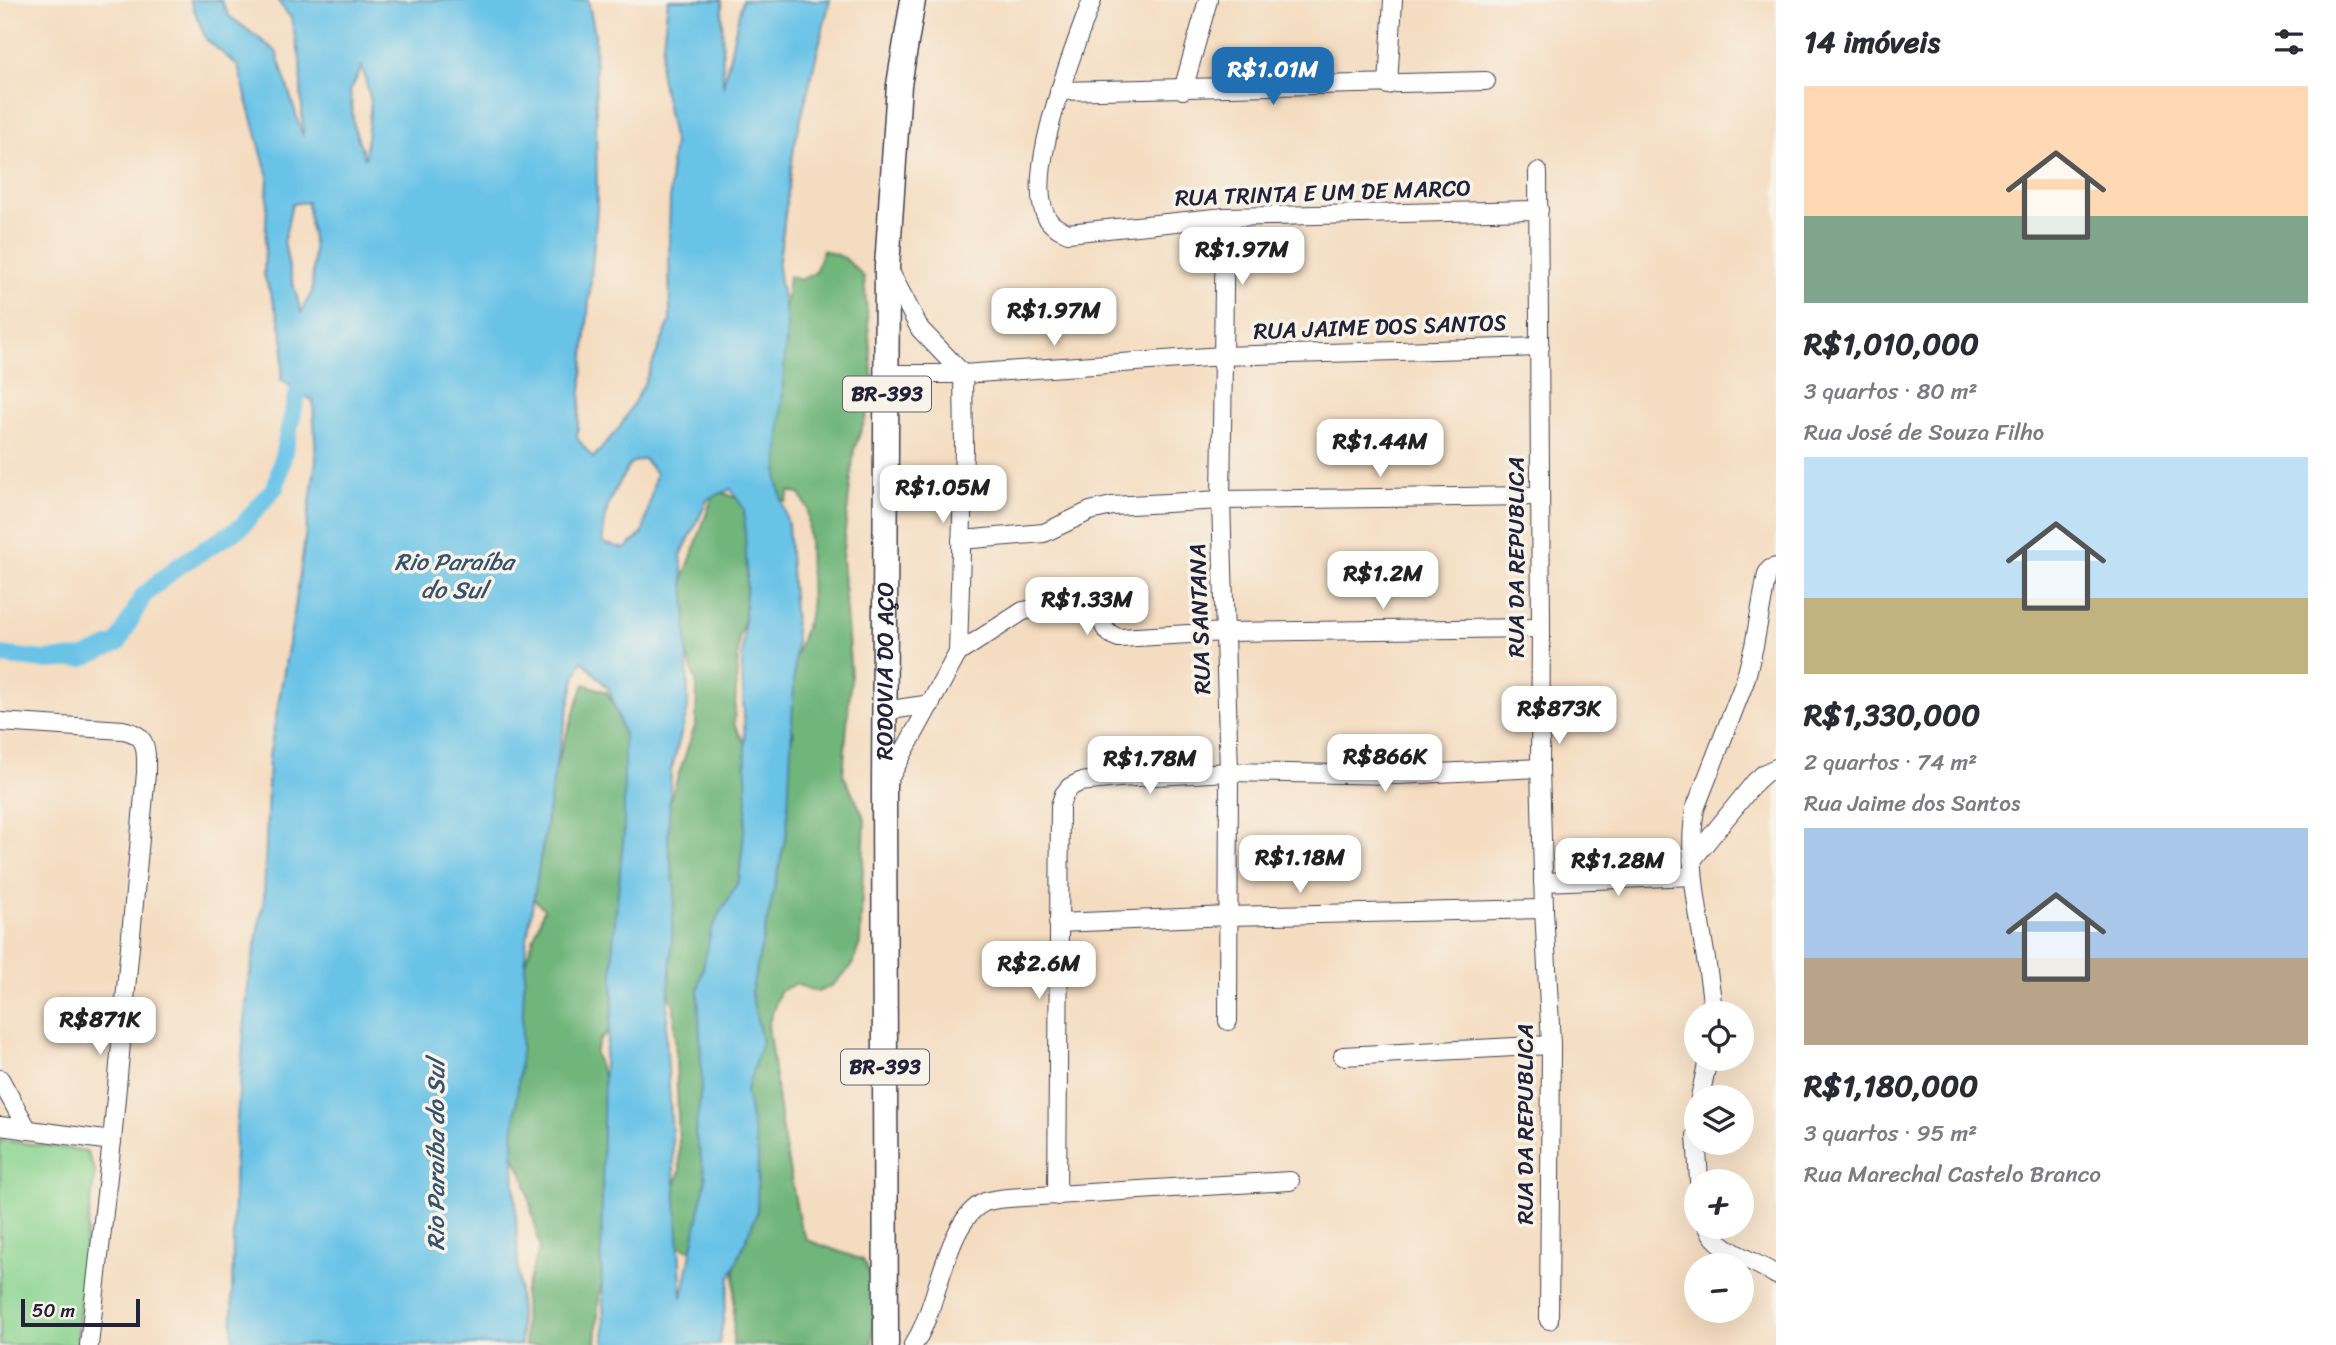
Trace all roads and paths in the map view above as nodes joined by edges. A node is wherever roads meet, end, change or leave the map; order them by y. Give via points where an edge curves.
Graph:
1 (913, 0) edge
2 (1092, 0) edge
3 (1208, 0) edge
4 (1393, 0) edge
5 (1486, 81) dead end
6 (1388, 85) junction
7 (1183, 90) junction
8 (1059, 91) junction
9 (1538, 172) dead end
10 (1539, 210) junction
11 (1225, 216) junction
12 (887, 267) junction
13 (1540, 347) junction
14 (1222, 356) junction
15 (888, 374) junction
16 (963, 374) junction
17 (1540, 496) junction
18 (1221, 500) junction
19 (961, 540) junction
20 (1776, 567) edge
21 (1541, 628) junction
22 (1226, 632) junction
23 (958, 653) junction
24 (931, 704) junction
25 (884, 710) junction
26 (0, 722) edge
27 (1540, 768) junction
28 (1776, 768) edge
29 (1229, 772) junction
30 (884, 789) junction
31 (1692, 868) junction
32 (1543, 882) junction
33 (1544, 909) junction
34 (1229, 916) junction
35 (1058, 923) junction
36 (1711, 1001) edge
37 (1228, 1021) dead end
38 (1551, 1045) junction
39 (1343, 1056) dead end
40 (0, 1079) edge
41 (0, 1126) edge
42 (28, 1130) junction
43 (112, 1141) junction
44 (1290, 1181) dead end
45 (1057, 1196) junction
46 (1715, 1239) edge
47 (1776, 1275) edge
48 (1549, 1320) dead end
49 (89, 1345) edge
50 (886, 1345) edge
51 (913, 1345) edge

1 - 12 highway, RODOVIA DO AÇO / BR-393 via 899,85
2 - 8 street, RUA TRINTA E UM DE MARCO
3 - 7 street
4 - 6 street
5 - 6 street
6 - 7 street
7 - 8 street
8 - 11 street, RUA TRINTA E UM DE MARCO via 1046,139 1042,202 1047,218 1060,230 1068,233
9 - 10 street, RUA DA REPUBLICA
10 - 11 street, RUA TRINTA E UM DE MARCO
10 - 13 street, RUA DA REPUBLICA
11 - 14 street, RUA SANTANA
12 - 15 highway, RODOVIA DO AÇO / BR-393
12 - 16 street via 920,330
13 - 14 street, RUA JAIME DOS SANTOS
13 - 17 street, RUA DA REPUBLICA
14 - 16 street, RUA JAIME DOS SANTOS
14 - 18 street, RUA SANTANA
15 - 16 street, RUA JAIME DOS SANTOS
15 - 25 highway, RODOVIA DO AÇO / BR-393
16 - 19 street
17 - 18 street
17 - 21 street, RUA DA REPUBLICA
18 - 19 street via 1112,506 1044,533
18 - 22 street, RUA SANTANA
19 - 23 street
20 - 31 street via 1767,574 1745,681 1695,809
21 - 22 street
21 - 27 street, RUA DA REPUBLICA
22 - 23 street via 1119,638 1103,628 1101,605 1087,598 1023,611
22 - 29 street, RUA SANTANA
23 - 24 street
24 - 25 street
24 - 30 street
25 - 30 highway, RODOVIA DO AÇO / BR-393
26 - 43 street via 133,732 146,748
27 - 29 street via 1398,775
27 - 32 street, RUA DA REPUBLICA
28 - 31 street via 1755,782
29 - 34 street, RUA SANTANA
29 - 35 street via 1080,782 1070,787 1060,806
30 - 50 highway, RODOVIA DO AÇO / BR-393
31 - 32 street
31 - 36 street
32 - 33 street, RUA DA REPUBLICA
33 - 34 street
33 - 38 street, RUA DA REPUBLICA
34 - 35 street
34 - 37 street, RUA SANTANA
35 - 45 street
38 - 39 street
38 - 48 street, RUA DA REPUBLICA
40 - 42 street
41 - 42 street
42 - 43 street
43 - 49 street
44 - 45 street
45 - 51 street via 997,1199 972,1212 951,1248
46 - 47 street

